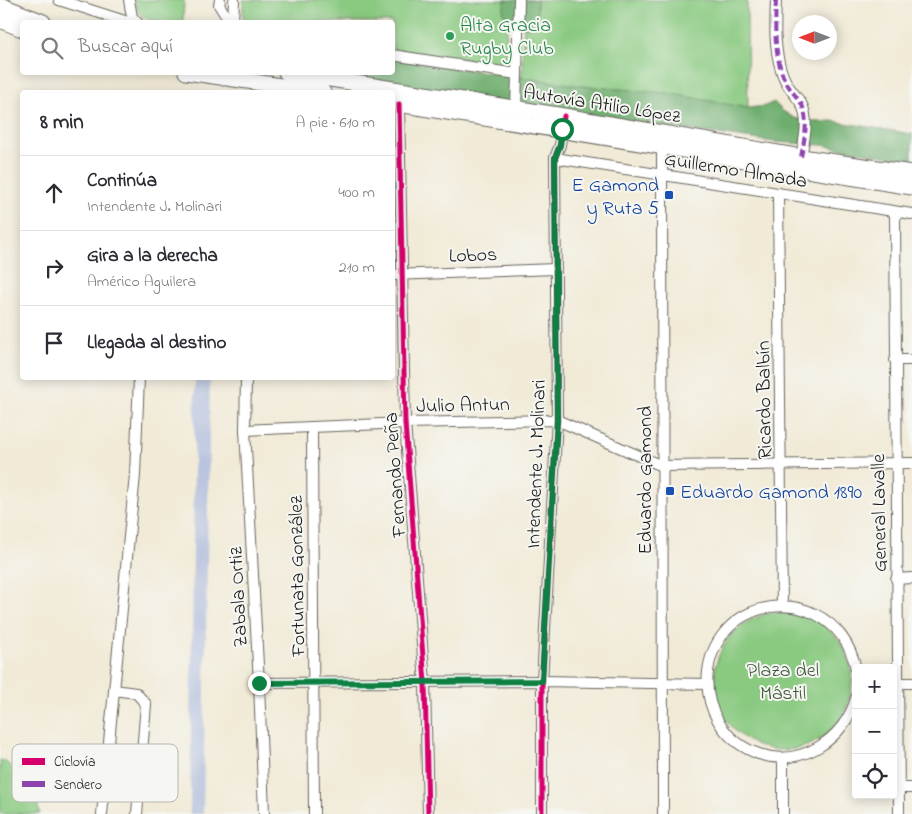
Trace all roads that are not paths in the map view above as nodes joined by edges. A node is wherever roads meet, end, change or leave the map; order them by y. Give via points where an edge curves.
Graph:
1 (58, 0) edge
2 (129, 0) edge
3 (220, 0) edge
4 (234, 0) edge
5 (519, 0) edge
6 (776, 0) edge
7 (0, 5) edge
8 (0, 20) edge
9 (38, 20) edge
10 (122, 20) edge
11 (135, 20) edge
12 (231, 20) edge
13 (232, 20) edge
14 (20, 28) edge
15 (395, 55) edge
16 (517, 74) junction
17 (198, 75) edge
18 (305, 75) edge
19 (248, 87) edge
20 (293, 90) edge
21 (396, 103) edge
22 (516, 109) junction
23 (563, 123) junction
24 (662, 146) junction
25 (801, 157) junction
26 (555, 158) junction
27 (912, 173) edge
28 (661, 175) junction
29 (912, 187) edge
30 (778, 194) junction
31 (895, 212) junction
32 (912, 214) edge
33 (554, 268) junction
34 (397, 275) edge
35 (895, 360) junction
36 (912, 360) edge
37 (139, 380) edge
38 (246, 380) edge
39 (557, 420) junction
40 (405, 423) junction
41 (312, 427) junction
42 (245, 430) junction
43 (895, 463) junction
44 (912, 463) edge
45 (781, 464) junction
46 (662, 466) junction
47 (912, 578) edge
48 (896, 579) junction
49 (782, 606) junction
50 (855, 664) edge
51 (895, 664) edge
52 (542, 681) junction
53 (314, 682) junction
54 (259, 683) junction
55 (426, 683) junction
56 (897, 683) edge
57 (912, 683) edge
58 (662, 684) junction
59 (707, 684) junction
60 (114, 690) junction
61 (852, 707) edge
62 (896, 709) edge
63 (109, 744) edge
64 (143, 744) edge
65 (782, 758) junction
66 (899, 788) junction
67 (912, 788) edge
68 (264, 814) edge
69 (314, 814) edge
70 (428, 814) edge
71 (542, 814) edge
72 (663, 814) edge
73 (783, 814) edge
74 (899, 814) edge

1 - 10 street
2 - 11 street
3 - 12 street
4 - 13 street
5 - 16 street
6 - 25 street via 776,47 781,71 805,114
7 - 9 main road
8 - 14 main road
15 - 16 street
16 - 22 street
17 - 19 main road
18 - 22 main road, Autovía Atilio López
19 - 20 main road
21 - 23 main road, Autovía Atilio López
21 - 34 street, Fernando Peña
22 - 23 main road, Autovía Atilio López
23 - 24 main road, Autovía Atilio López
23 - 25 main road, Autovía Atilio López
23 - 26 street, Intendente J. Molinari
24 - 28 street, Eduardo Gamond
24 - 29 main road, Autovía Atilio López
25 - 27 main road, Autovía Atilio López
26 - 28 street, Guillermo Almada
26 - 33 street, Intendente J. Molinari
28 - 30 street, Guillermo Almada
28 - 46 street, Eduardo Gamond
30 - 31 street, Guillermo Almada
30 - 45 street, Ricardo Balbín
31 - 32 street, Guillermo Almada
31 - 35 street, General Lavalle
33 - 34 street, Lobos
33 - 39 street, Intendente J. Molinari
34 - 40 street, Fernando Peña
35 - 36 street
35 - 43 street, General Lavalle
37 - 60 street via 135,475
38 - 42 street, Zabala Ortiz
39 - 40 street, Julio Antun
39 - 46 street, Julio Antun
39 - 52 street, Intendente J. Molinari
40 - 41 street, Julio Antun
40 - 55 street, Fernando Peña
41 - 42 street, Julio Antun
41 - 53 street, Fortunata González
42 - 54 street, Zabala Ortiz
43 - 44 street, Julio Antun
43 - 45 street, Julio Antun
43 - 48 street, General Lavalle
45 - 46 street, Julio Antun
45 - 49 street, Ricardo Balbín
46 - 58 street, Eduardo Gamond
47 - 48 street
48 - 51 street, General Lavalle
49 - 50 street via 805,609 826,620 842,636
49 - 59 street via 747,614 724,633 710,658
52 - 55 street
52 - 58 street
52 - 71 street, Intendente J. Molinari
53 - 54 street
53 - 55 street
53 - 69 street, Fortunata González
54 - 68 street, Zabala Ortiz
55 - 70 street, Fernando Peña
56 - 57 street
58 - 59 street
58 - 72 street, Eduardo Gamond
59 - 65 street via 711,707 722,728 739,744 760,754
60 - 63 street
60 - 64 street via 136,693 146,704
61 - 65 street via 842,729 825,744 805,754
62 - 66 street, General Lavalle
65 - 73 street
66 - 67 street
66 - 74 street, General Lavalle

